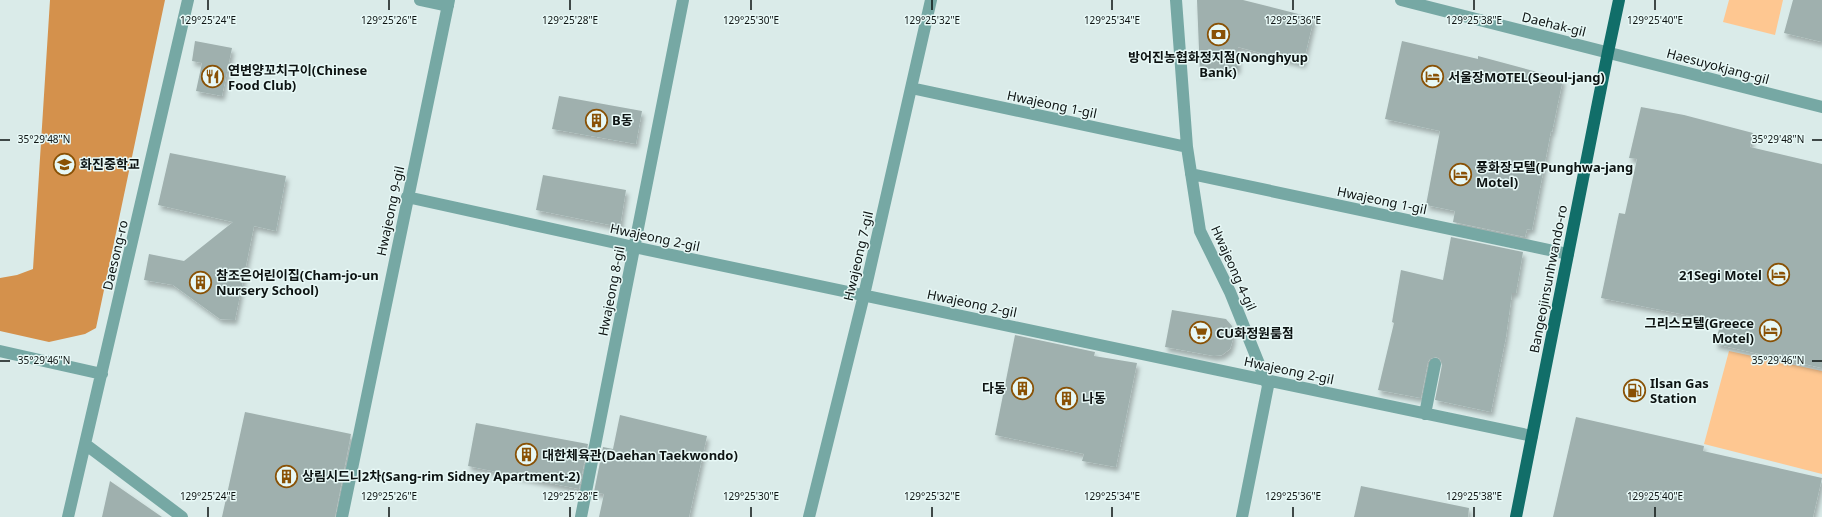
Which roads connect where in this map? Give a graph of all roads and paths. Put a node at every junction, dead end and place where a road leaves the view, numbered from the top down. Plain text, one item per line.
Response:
1 (188, 0) edge
2 (420, 0) edge
3 (683, 0) edge
4 (931, 0) edge
5 (1176, 0) edge
6 (1401, 0) edge
7 (1619, 0) edge
8 (449, 3) edge
9 (1608, 52) junction
10 (911, 88) junction
11 (1822, 107) edge
12 (1187, 147) junction
13 (1191, 174) junction
14 (407, 198) junction
15 (634, 247) junction
16 (1568, 254) junction
17 (864, 295) junction
18 (0, 351) edge
19 (1435, 364) dead end
20 (102, 374) junction
21 (1265, 379) junction
22 (1425, 414) junction
23 (1532, 436) junction
24 (85, 444) junction
25 (68, 517) edge
26 (182, 517) edge
27 (342, 517) edge
28 (581, 517) edge
29 (809, 517) edge
30 (1242, 517) edge
31 (1516, 517) edge

1 - 20 street, Daesong-ro
2 - 8 street, Hwajeong 9-gil
3 - 15 street, Hwajeong 8-gil
4 - 10 street, Hwajeong 7-gil
5 - 12 street, Hwajeong 4-gil
6 - 9 street, Daehak-gil
7 - 9 main road, Bangeojinsunhwando-ro
8 - 14 street, Hwajeong 9-gil
9 - 11 street, Haesuyokjang-gil
9 - 16 main road, Bangeojinsunhwando-ro
10 - 12 street, Hwajeong 1-gil
10 - 17 street, Hwajeong 7-gil
12 - 13 street, Hwajeong 4-gil
13 - 16 street, Hwajeong 1-gil
13 - 21 street, Hwajeong 4-gil
14 - 15 street, Hwajeong 2-gil
14 - 27 street, Hwajeong 9-gil
15 - 17 street, Hwajeong 2-gil
15 - 28 street, Hwajeong 8-gil
16 - 23 main road, Bangeojinsunhwando-ro
17 - 21 street, Hwajeong 2-gil
17 - 29 street, Hwajeong 7-gil
18 - 20 street
19 - 22 street
20 - 24 street, Daesong-ro
21 - 22 street, Hwajeong 2-gil
21 - 30 street, Hwajeong 4-gil
22 - 23 street, Hwajeong 2-gil
23 - 31 main road, Bangeojinsunhwando-ro
24 - 25 street, Daesong-ro
24 - 26 street

